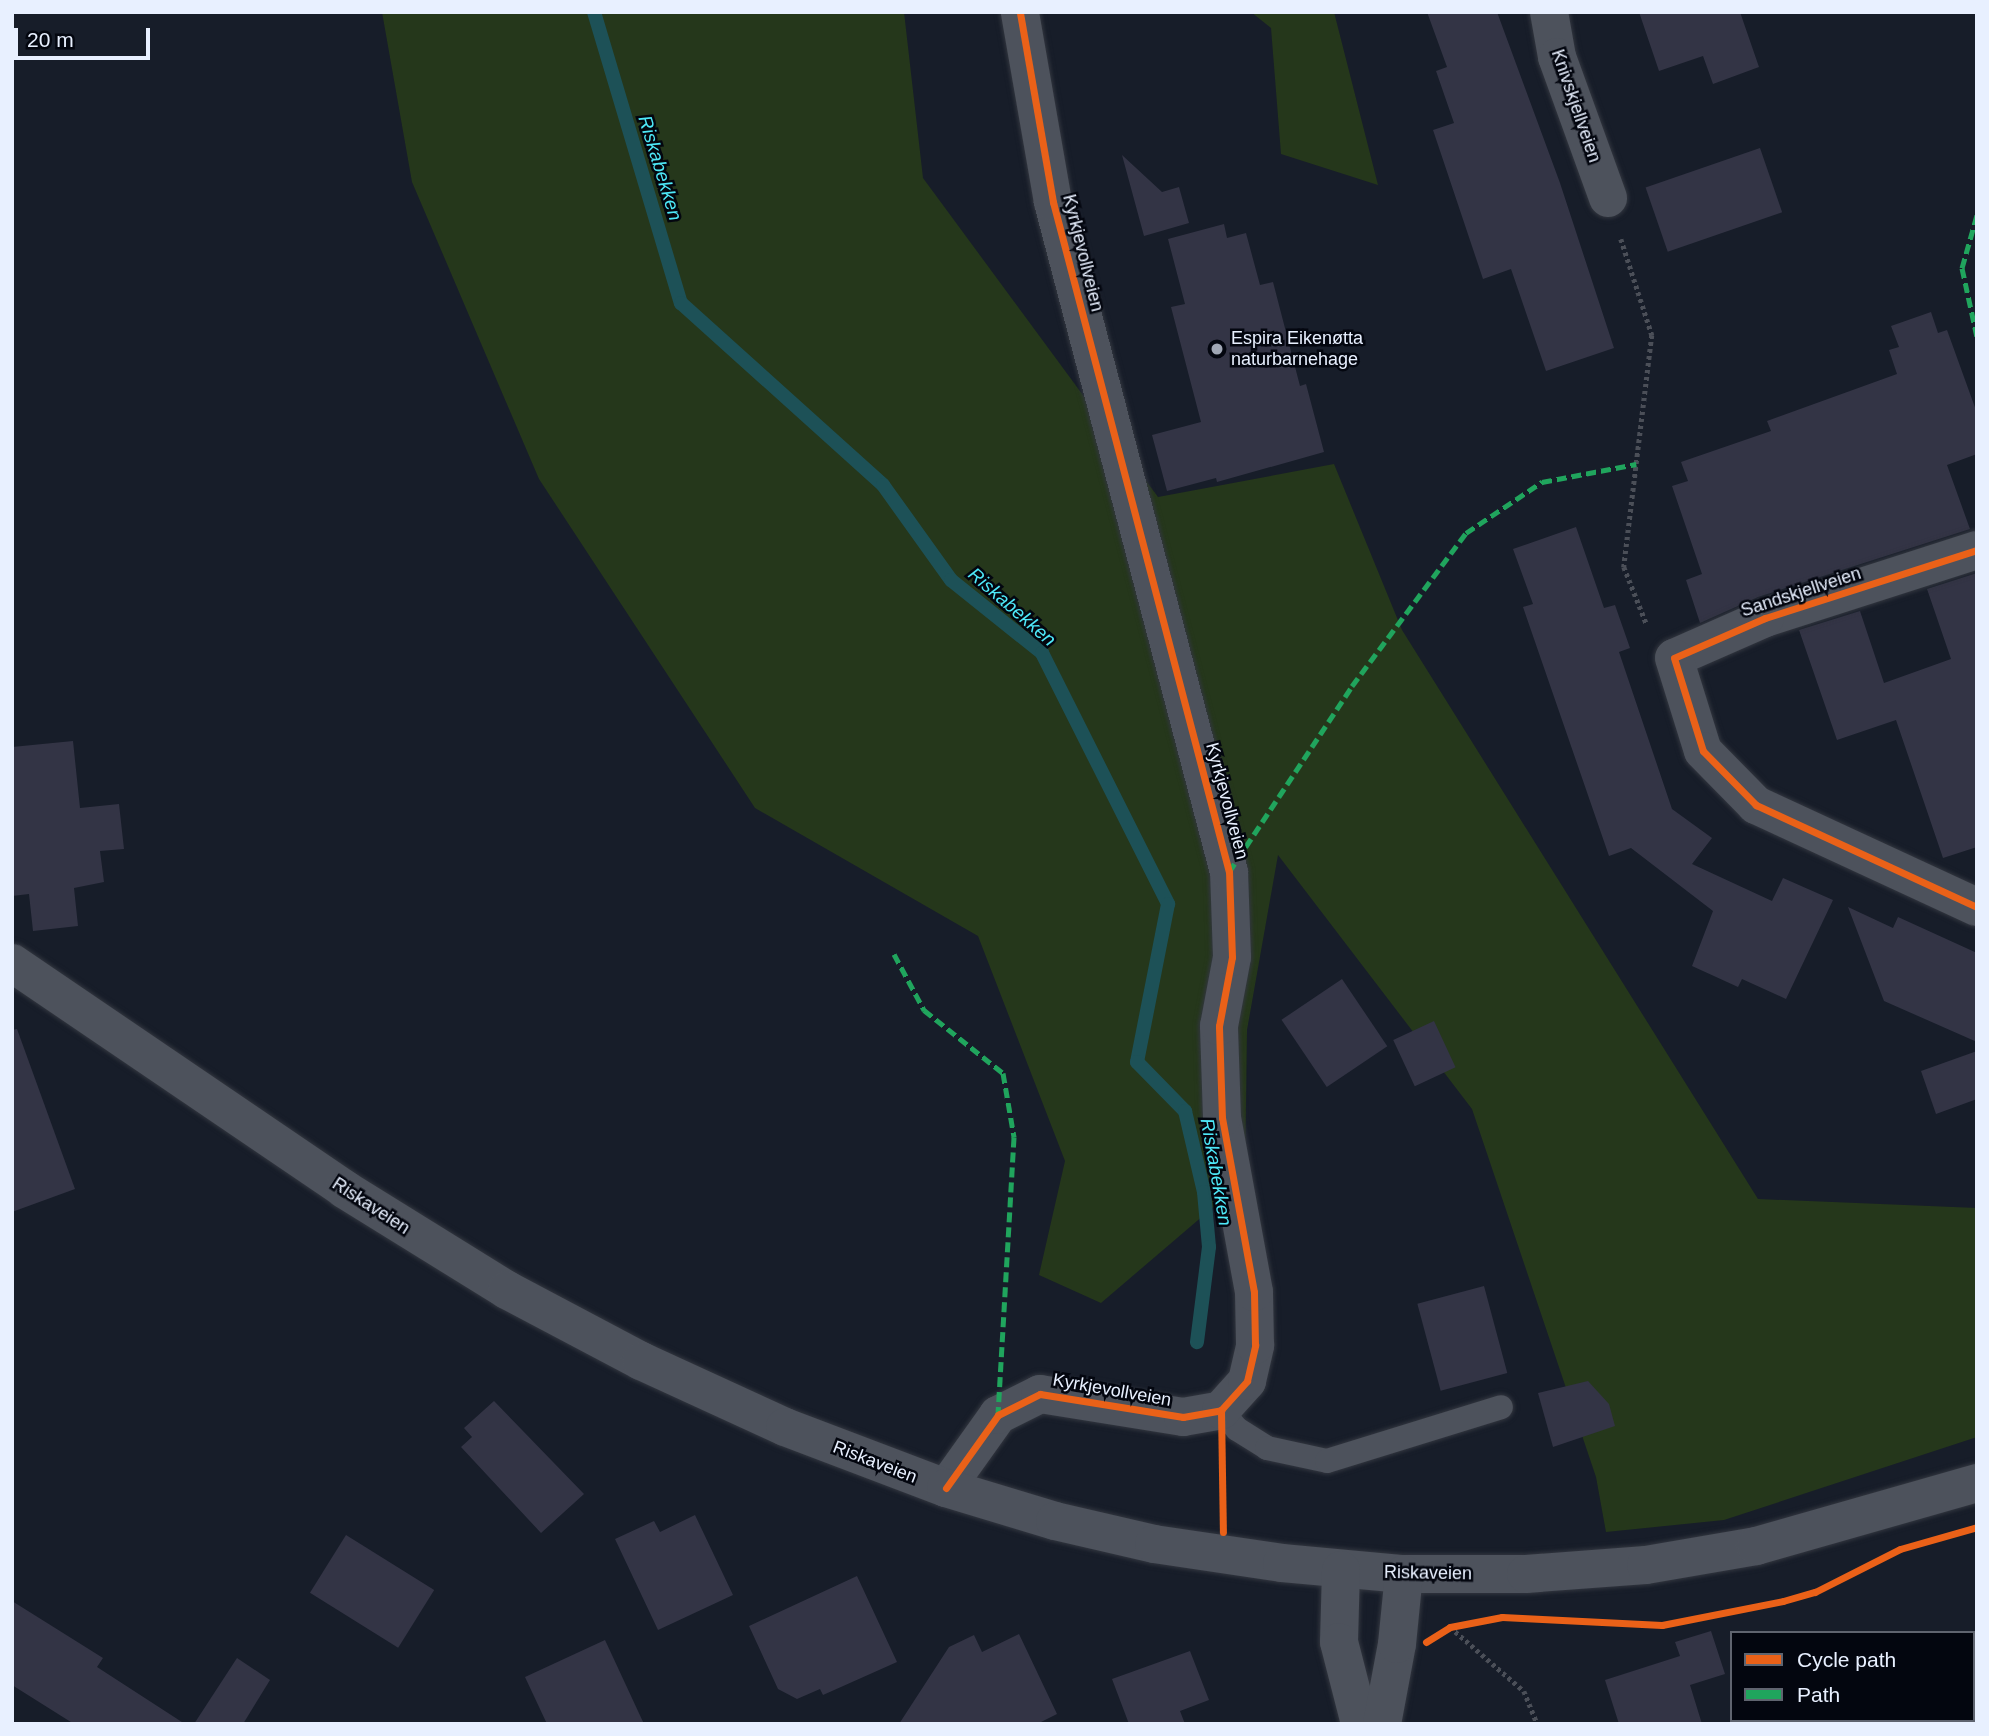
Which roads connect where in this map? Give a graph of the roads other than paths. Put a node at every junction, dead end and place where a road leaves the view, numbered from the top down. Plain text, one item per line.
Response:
1 (1020, 12) edge
2 (1549, 12) edge
3 (1608, 198) road end
4 (1977, 550) edge
5 (1977, 906) edge
6 (12, 962) edge
7 (1501, 1407) dead end
8 (1221, 1410) junction
9 (1977, 1483) edge
10 (946, 1488) junction
11 (1340, 1570) junction
12 (1404, 1574) junction
13 (1360, 1724) edge
14 (1382, 1724) edge

1 - 8 street, Kyrkjevollveien
2 - 3 street, Knivskjellveien
4 - 5 street, Sandskjellveien
6 - 10 street, Riskaveien
7 - 8 lane
8 - 10 street, Kyrkjevollveien
9 - 12 street, Riskaveien
10 - 11 street, Riskaveien
11 - 12 street, Riskaveien
11 - 13 street
12 - 14 street

